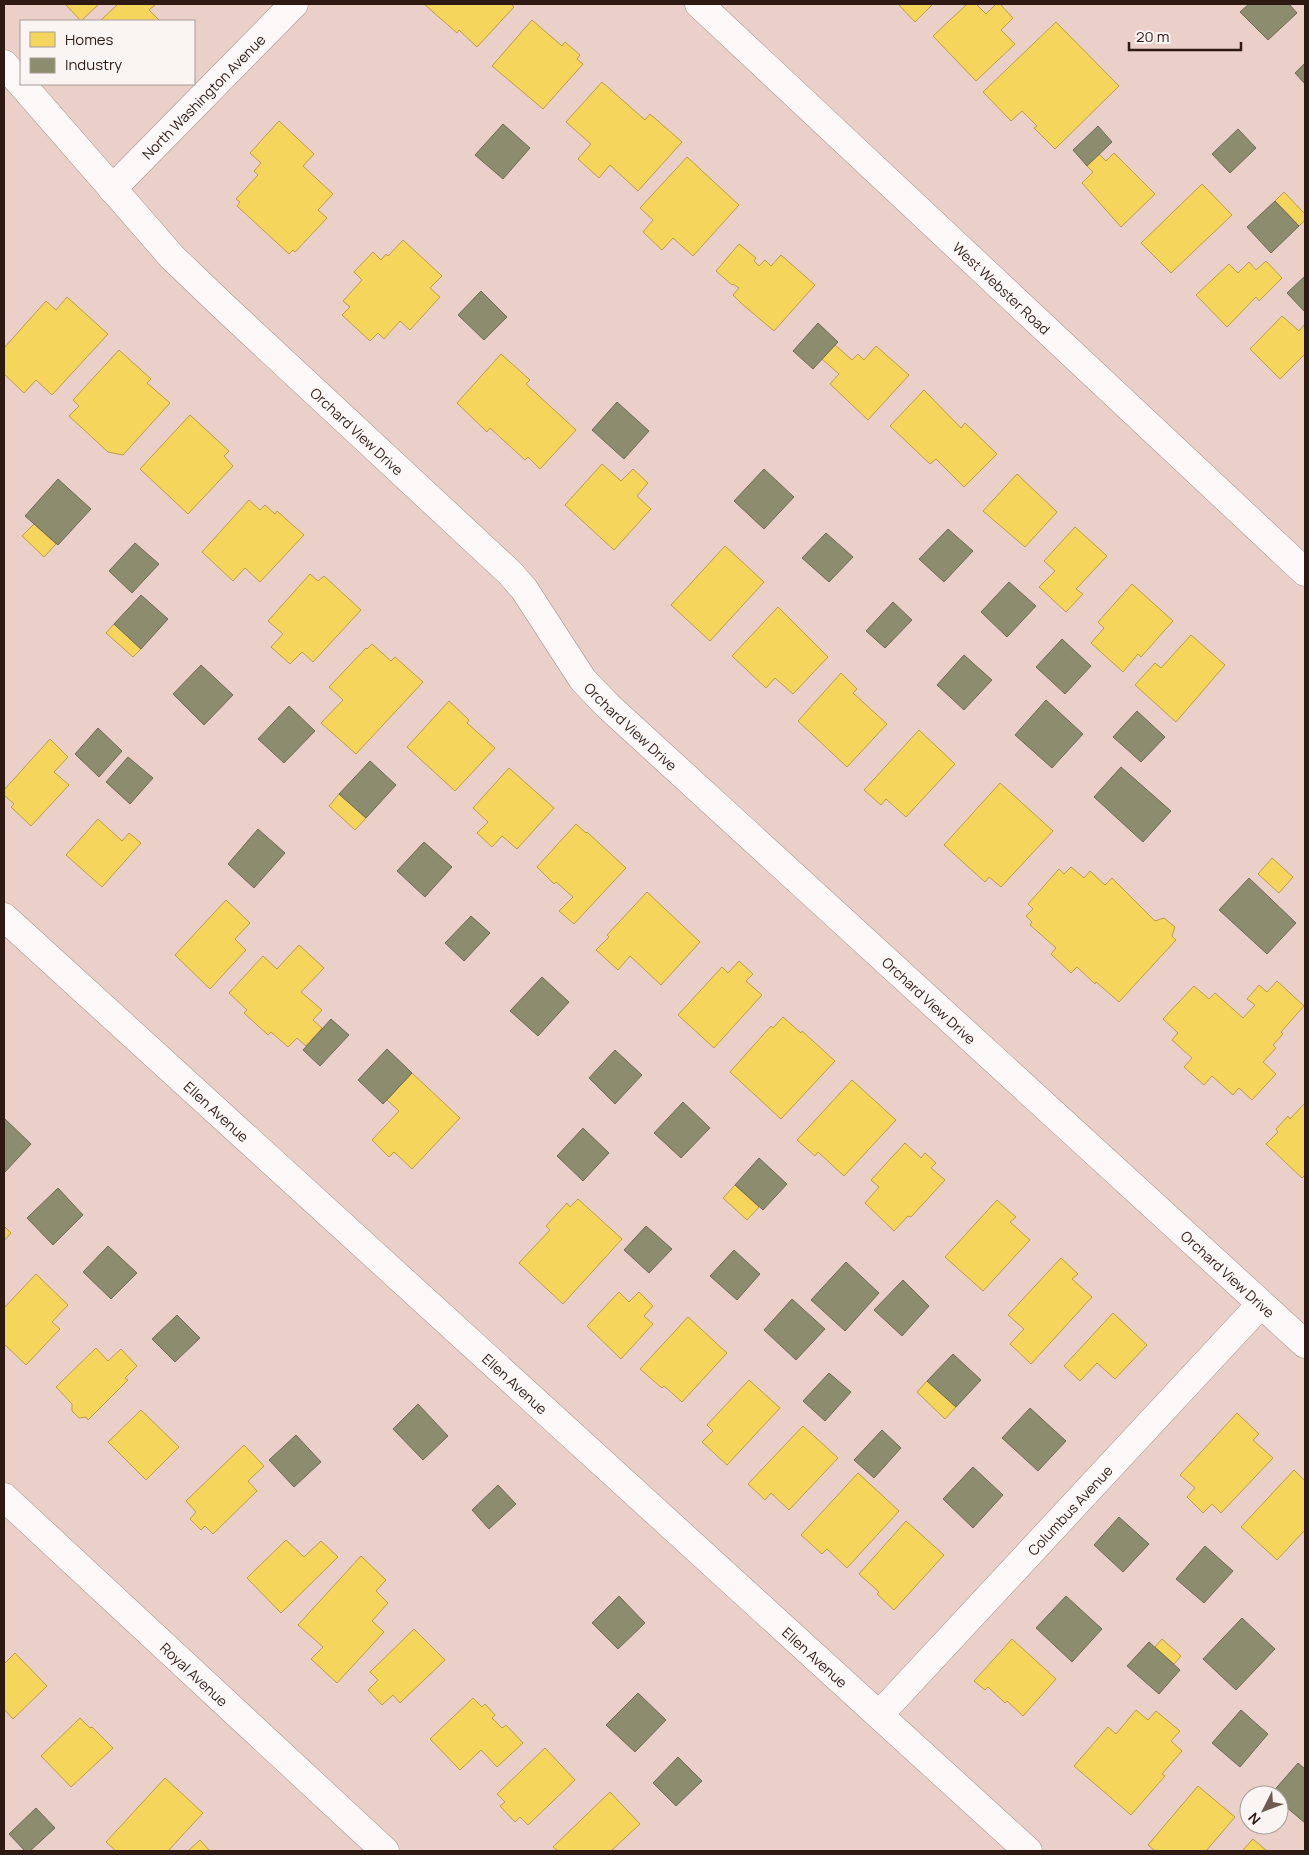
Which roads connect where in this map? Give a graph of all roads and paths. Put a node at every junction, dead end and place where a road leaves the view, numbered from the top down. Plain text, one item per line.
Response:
1 (294, 4) edge
2 (699, 4) edge
3 (4, 64) edge
4 (20, 83) edge
5 (22, 85) edge
6 (112, 189) junction
7 (1305, 572) edge
8 (4, 917) edge
9 (1261, 1304) junction
10 (1305, 1344) edge
11 (4, 1497) edge
12 (879, 1716) junction
13 (385, 1851) edge
14 (1028, 1851) edge

1 - 6 street, North Washington Avenue
2 - 7 street, West Webster Road
3 - 4 street, Orchard View Drive
5 - 6 street, Orchard View Drive
6 - 9 street, Orchard View Drive
8 - 12 street, Ellen Avenue
9 - 10 street, Orchard View Drive
9 - 12 street, Columbus Avenue
11 - 13 street, Royal Avenue
12 - 14 street, Ellen Avenue

